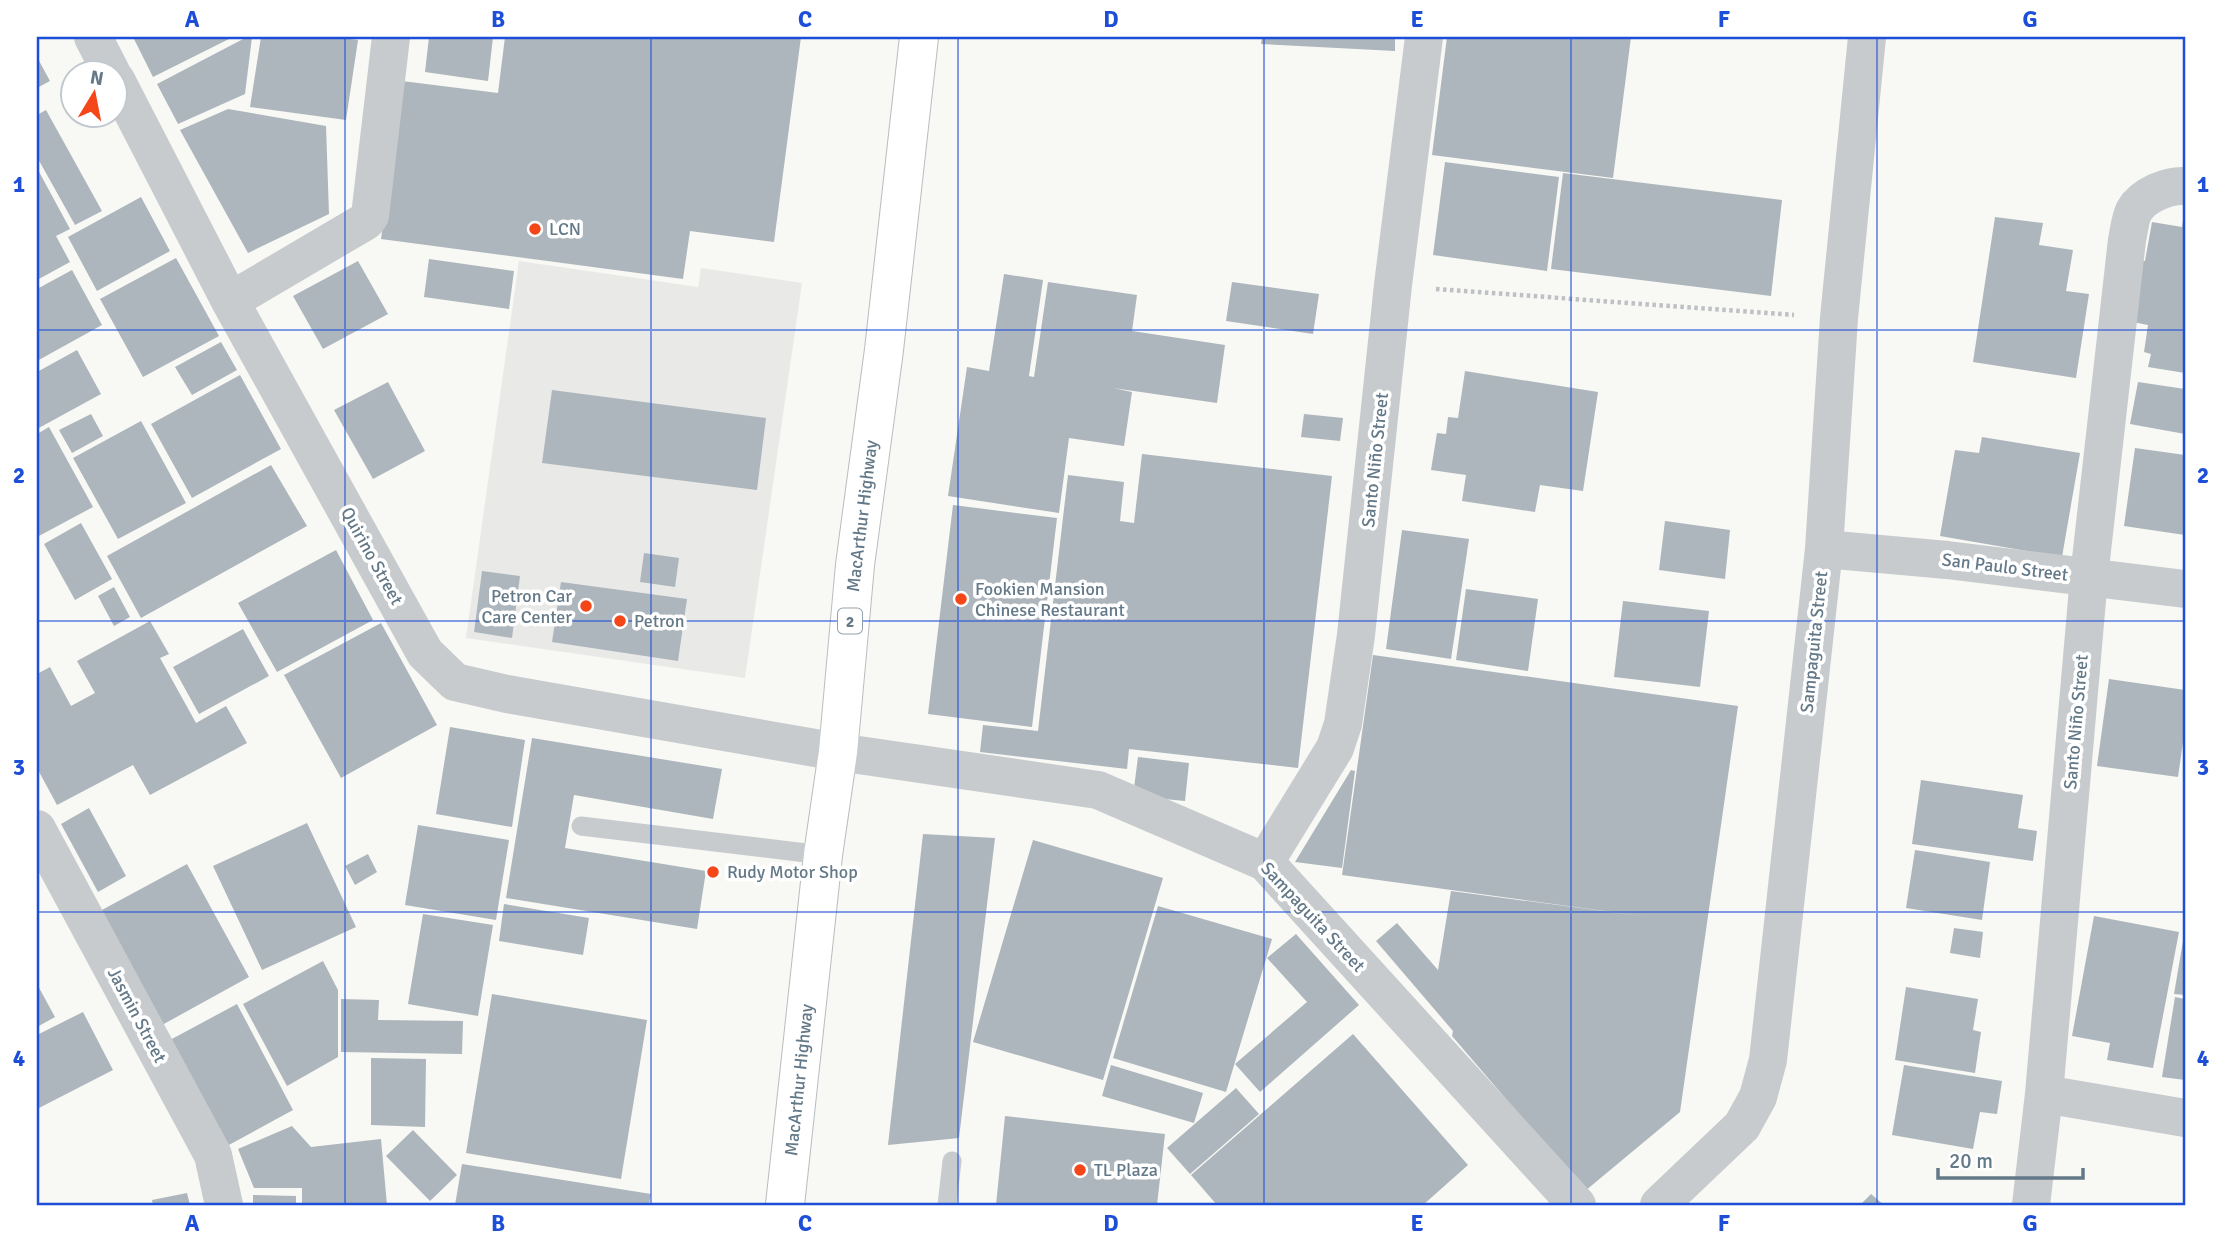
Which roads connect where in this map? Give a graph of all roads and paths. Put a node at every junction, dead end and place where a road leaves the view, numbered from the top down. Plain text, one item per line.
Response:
1 (93, 37) edge
2 (391, 37) edge
3 (919, 37) edge
4 (1424, 37) edge
5 (1867, 37) edge
6 (105, 60) edge
7 (130, 107) edge
8 (2185, 186) edge
9 (1393, 285) junction
10 (230, 301) junction
11 (1839, 318) junction
12 (1824, 549) junction
13 (2089, 577) junction
14 (2185, 589) edge
15 (838, 752) junction
16 (581, 826) dead end
17 (37, 829) edge
18 (823, 855) junction
19 (1265, 862) junction
20 (2044, 1094) junction
21 (2185, 1118) edge
22 (952, 1161) dead end
23 (224, 1205) edge
24 (785, 1205) edge
25 (947, 1205) edge
26 (1577, 1205) edge
27 (1659, 1205) edge
28 (2031, 1205) edge

1 - 6 street
2 - 10 street
3 - 15 highway, MacArthur Highway / 2
4 - 9 street, Santo Niño Street
5 - 11 street, Sampaguita Street
7 - 10 street, Quirino Street
8 - 13 street, Santo Niño Street
9 - 11 path
9 - 19 street, Santo Niño Street
10 - 15 street, Quirino Street
11 - 12 street, Sampaguita Street
12 - 13 street, San Paulo Street
12 - 27 street, Sampaguita Street
13 - 14 street, San Paulo Street
13 - 20 street, Santo Niño Street
15 - 18 highway, MacArthur Highway / 2
15 - 19 street, Sampaguita Street
16 - 18 lane
17 - 23 street, Jasmin Street
18 - 24 highway, MacArthur Highway / 2
19 - 26 street, Sampaguita Street
20 - 21 street
20 - 28 street, Santo Niño Street
22 - 25 lane

